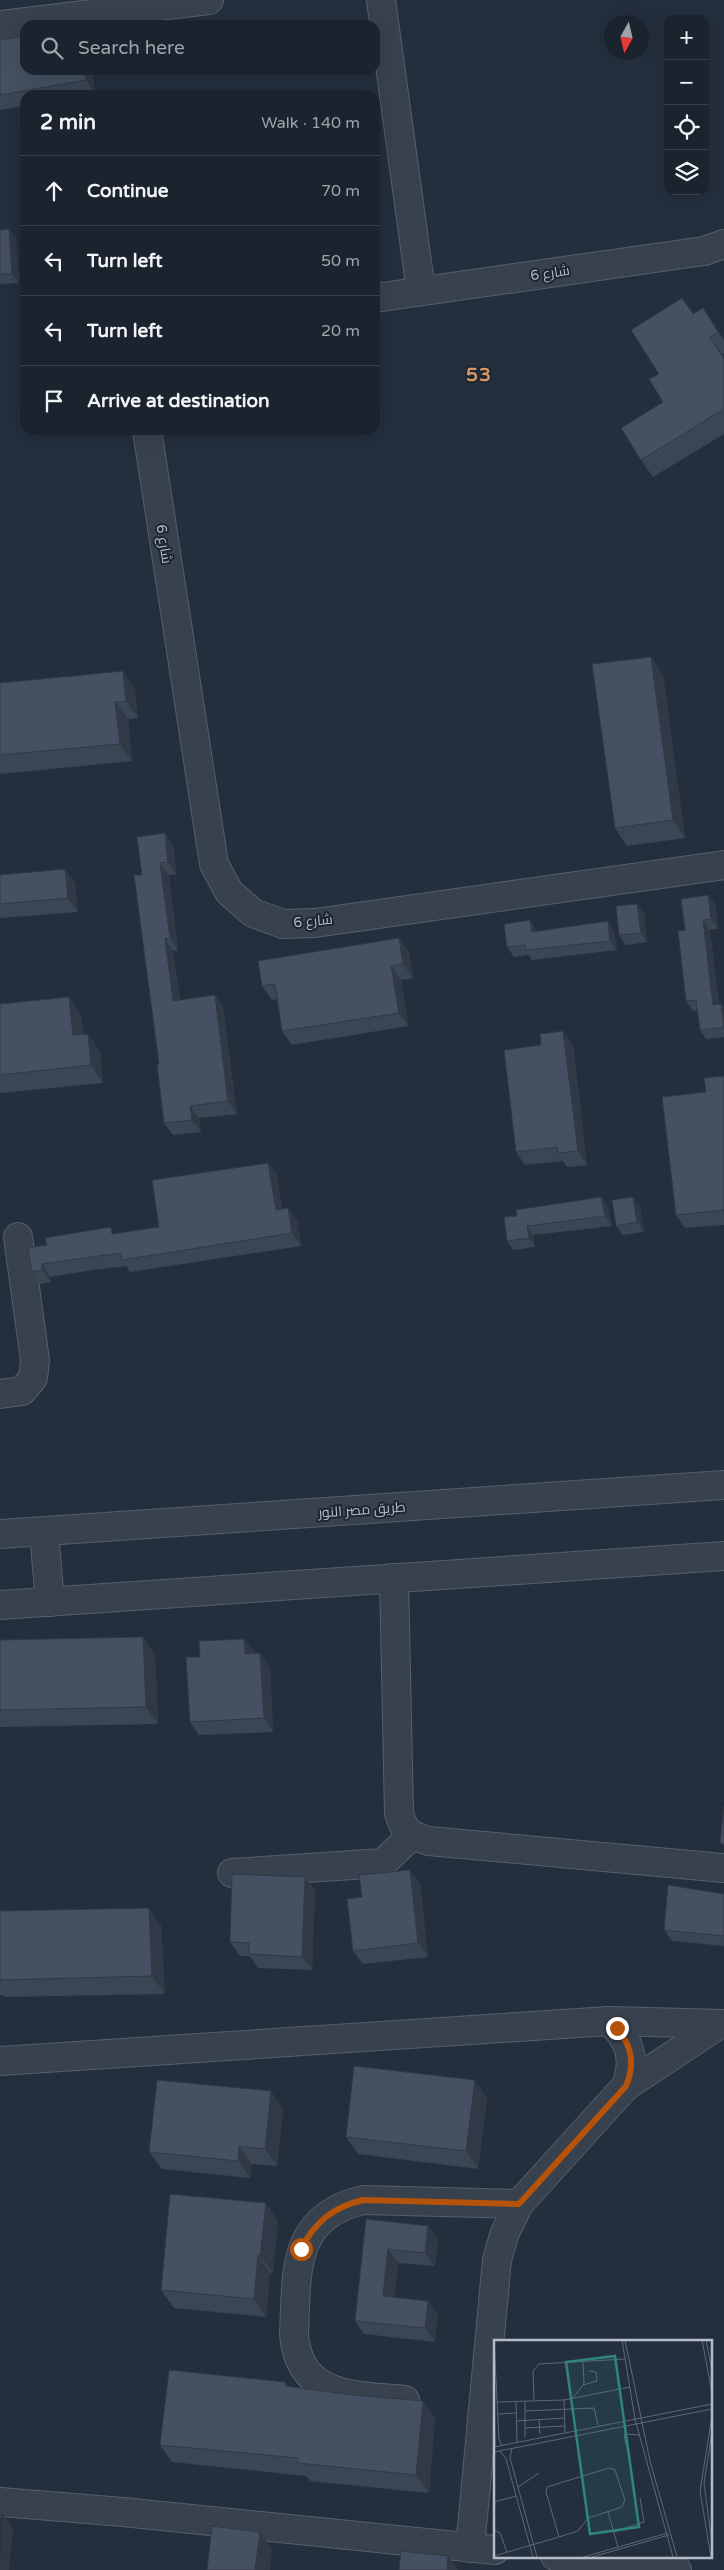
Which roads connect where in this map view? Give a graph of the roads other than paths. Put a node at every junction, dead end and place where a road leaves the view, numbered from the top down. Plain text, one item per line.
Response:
1 (209, 0) edge
2 (381, 0) edge
3 (42, 20) edge
4 (20, 23) edge
5 (0, 25) edge
6 (724, 244) edge
7 (421, 290) junction
8 (380, 297) edge
9 (147, 435) edge
10 (724, 865) edge
11 (18, 1237) dead end
12 (0, 1394) edge
13 (724, 1485) edge
14 (44, 1532) junction
15 (0, 1534) edge
16 (724, 1556) edge
17 (394, 1578) junction
18 (50, 1602) junction
19 (0, 1605) edge
20 (412, 1836) junction
21 (724, 1868) edge
22 (232, 1873) edge
23 (608, 2021) junction
24 (722, 2024) edge
25 (0, 2061) edge
26 (626, 2086) junction
27 (519, 2204) junction
28 (405, 2400) edge
29 (0, 2502) edge
30 (483, 2549) edge
31 (572, 2558) edge
32 (677, 2570) edge

1 - 3 street
2 - 7 street
4 - 5 street
6 - 7 street, شارع 6
7 - 8 street, شارع 6
9 - 10 street, شارع 6
11 - 12 street
13 - 14 street, طريق مصر النور
14 - 15 street, طريق مصر النور
14 - 18 street
16 - 17 street
17 - 18 street
17 - 20 street
18 - 19 street
20 - 21 street
20 - 22 street
23 - 24 street
23 - 25 street
23 - 26 street
24 - 26 street
26 - 27 street
27 - 28 street
27 - 30 street
29 - 30 street
31 - 32 street

